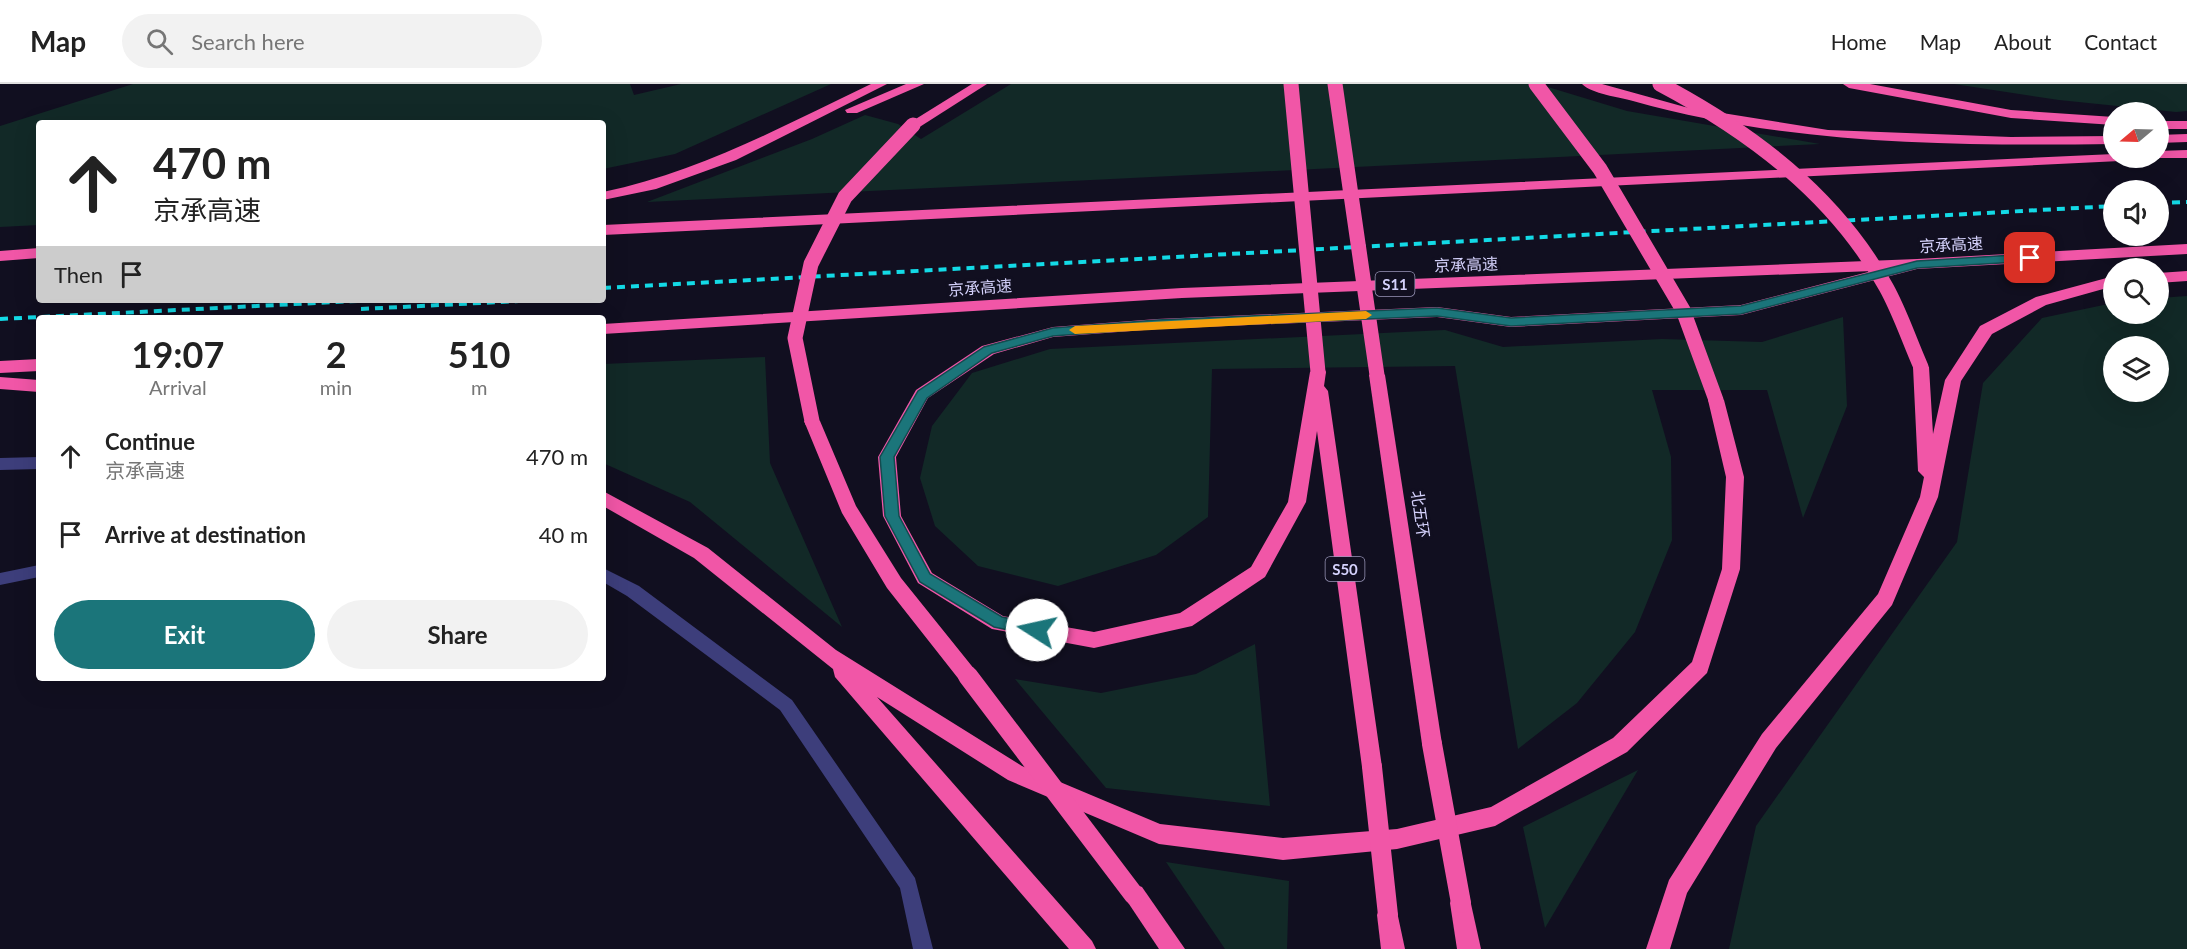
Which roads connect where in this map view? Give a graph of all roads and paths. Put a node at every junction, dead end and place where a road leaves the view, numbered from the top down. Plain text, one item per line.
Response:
1 (881, 84) edge
2 (918, 84) edge
3 (981, 84) edge
4 (1291, 84) edge
5 (1335, 84) edge
6 (1536, 84) edge
7 (1588, 84) edge
8 (1660, 84) edge
9 (1849, 84) edge
10 (2103, 120) edge
11 (2169, 125) edge
12 (2187, 125) edge
13 (2187, 138) edge
14 (2169, 139) edge
15 (2103, 140) edge
16 (2187, 154) edge
17 (2169, 155) edge
18 (731, 157) junction
19 (2103, 159) edge
20 (606, 195) edge
21 (606, 230) edge
22 (2187, 249) edge
23 (36, 255) edge
24 (0, 258) edge
25 (1917, 264) junction
26 (2187, 276) edge
27 (2169, 277) edge
28 (2103, 284) edge
29 (606, 329) edge
30 (36, 365) edge
31 (0, 368) edge
32 (1317, 372) junction
33 (0, 384) edge
34 (36, 386) edge
35 (36, 463) edge
36 (0, 464) edge
37 (1929, 497) junction
38 (606, 500) edge
39 (36, 572) edge
40 (606, 576) edge
41 (0, 579) edge
42 (829, 656) junction
43 (923, 949) edge
44 (1084, 949) edge
45 (1173, 949) edge
46 (1393, 949) edge
47 (1469, 949) edge
48 (1658, 949) edge

1 - 18 highway
2 - 18 highway
3 - 45 highway, bridge
4 - 32 highway, S50, bridge
5 - 47 highway, 北五环, bridge
6 - 42 highway, bridge
7 - 15 highway
8 - 37 highway, bridge
9 - 10 highway
11 - 12 highway
13 - 14 highway
16 - 17 highway
18 - 20 highway
19 - 21 highway
22 - 25 highway, 京承高速 / S11
23 - 24 highway
25 - 29 highway, 京承高速 / S11
25 - 32 highway
26 - 27 highway
28 - 37 highway
30 - 31 highway
32 - 46 highway, S50, bridge
33 - 34 highway
35 - 36 street
37 - 48 highway
38 - 42 highway
39 - 41 street
40 - 43 street
42 - 44 highway

